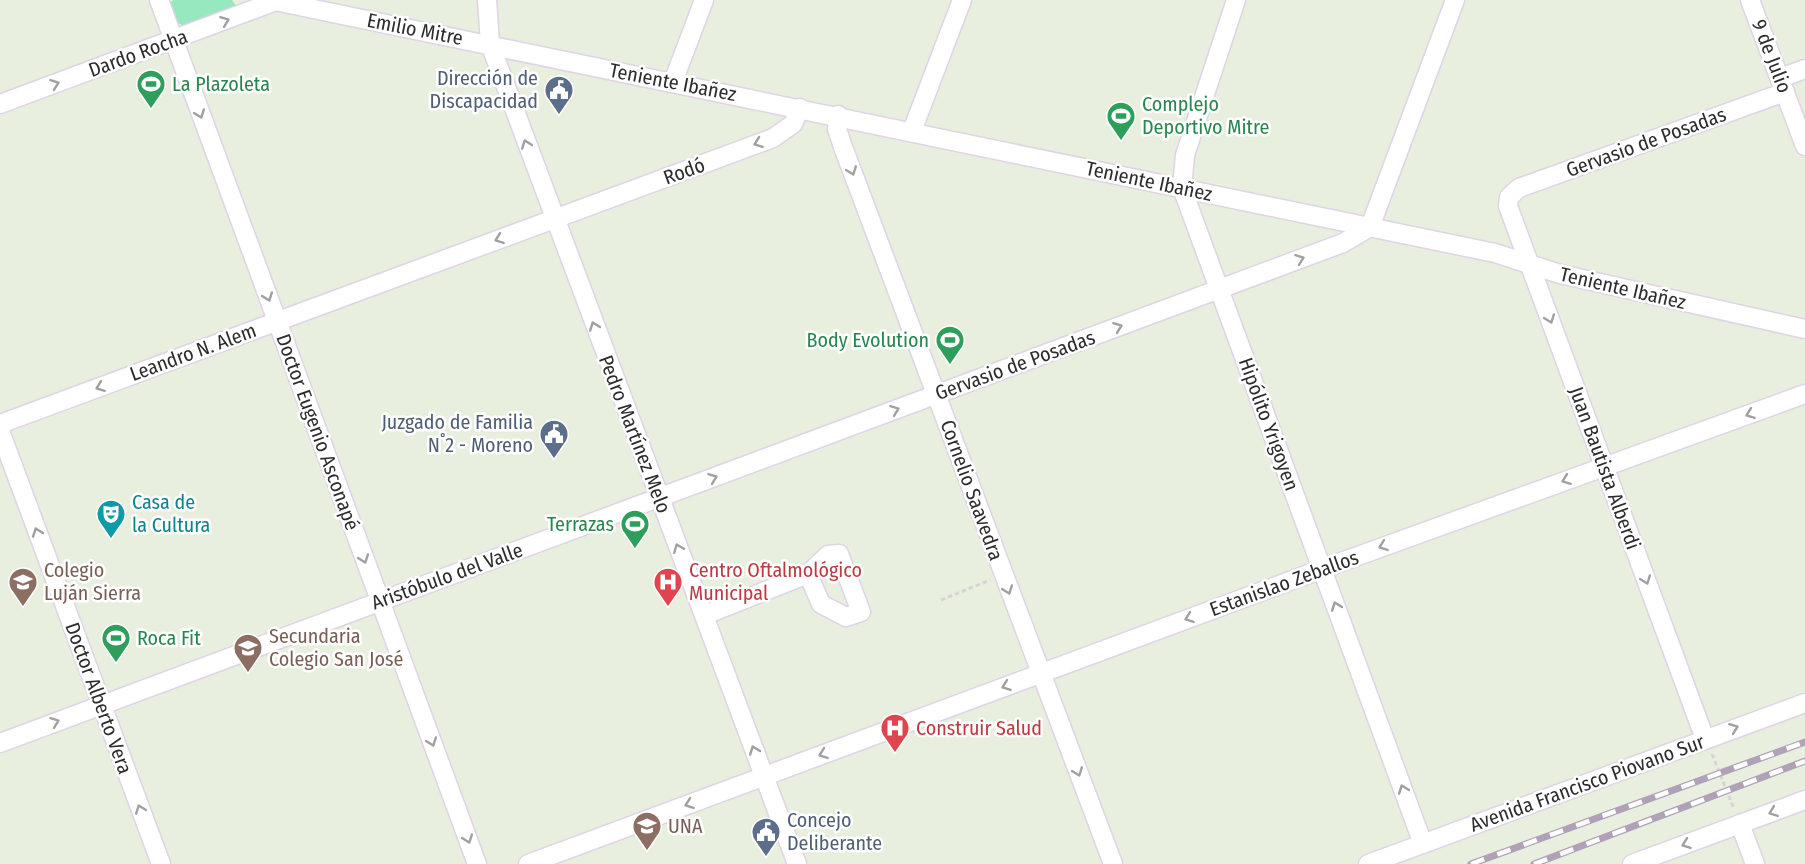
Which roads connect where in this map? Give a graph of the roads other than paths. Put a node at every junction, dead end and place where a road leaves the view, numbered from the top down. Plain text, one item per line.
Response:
1 (159, 0) edge
2 (487, 0) edge
3 (704, 0) edge
4 (962, 0) edge
5 (1236, 0) edge
6 (1455, 0) edge
7 (1750, 0) edge
8 (273, 1) edge
9 (173, 40) junction
10 (490, 44) junction
11 (1805, 69) edge
12 (673, 82) junction
13 (1783, 85) junction
14 (0, 104) edge
15 (800, 108) junction
16 (838, 115) junction
17 (912, 131) junction
18 (1805, 146) edge
19 (1182, 188) junction
20 (1509, 197) joint
21 (554, 219) junction
22 (1370, 227) junction
23 (1530, 264) junction
24 (1219, 289) junction
25 (277, 321) junction
26 (1805, 329) edge
27 (936, 394) junction
28 (1805, 394) edge
29 (0, 424) edge
30 (0, 430) edge
31 (1604, 466) junction
32 (658, 498) junction
33 (1322, 569) junction
34 (808, 574) dead end
35 (380, 601) junction
36 (705, 615) junction
37 (1040, 674) junction
38 (1805, 703) edge
39 (101, 705) junction
40 (1705, 739) junction
41 (0, 743) edge
42 (764, 776) junction
43 (1805, 800) edge
44 (1740, 824) junction
45 (1424, 844) junction
46 (161, 864) edge
47 (477, 864) edge
48 (528, 864) edge
49 (797, 864) edge
50 (1113, 864) edge
51 (1368, 864) edge
52 (1632, 864) edge
53 (1755, 864) edge

1 - 9 street, Doctor Eugenio Asconapé
2 - 10 street, Pedro Martínez Melo
3 - 12 street
4 - 17 street
5 - 19 street, Hipólito Yrigoyen
6 - 22 street
7 - 13 street, 9 de Julio
9 -> 8 street, Dardo Rocha
8 - 10 street, Emilio Mitre
14 -> 9 street, Dardo Rocha
9 -> 25 street, Doctor Eugenio Asconapé
10 - 12 street, Teniente Ibañez
21 -> 10 street, Pedro Martínez Melo
11 - 13 street, Gervasio de Posadas
12 - 15 street, Teniente Ibañez
13 - 18 street, 9 de Julio
13 - 20 street, Gervasio de Posadas
15 - 16 street, Teniente Ibañez
15 -> 21 street, Rodó
16 - 17 street, Teniente Ibañez
16 -> 27 street, Cornelio Saavedra
17 - 19 street, Teniente Ibañez
19 - 22 street, Teniente Ibañez
19 - 24 street, Hipólito Yrigoyen
20 - 23 street, Juan Bautista Alberdi
21 -> 25 street, Leandro N. Alem
32 -> 21 street, Pedro Martínez Melo
22 - 23 street, Teniente Ibañez
24 -> 22 street, Gervasio de Posadas
23 - 26 street, Teniente Ibañez
23 -> 31 street, Juan Bautista Alberdi
27 -> 24 street, Gervasio de Posadas
24 - 33 street, Hipólito Yrigoyen
25 -> 29 street, Leandro N. Alem
25 -> 35 street, Doctor Eugenio Asconapé
32 -> 27 street, Gervasio de Posadas
27 -> 37 street, Cornelio Saavedra
28 -> 31 street, Estanislao Zeballos
39 -> 30 street, Doctor Alberto Vera
31 -> 33 street, Estanislao Zeballos
31 -> 40 street, Juan Bautista Alberdi
32 - 35 street, Aristóbulo del Valle
36 -> 32 street, Pedro Martínez Melo
33 -> 37 street, Estanislao Zeballos
45 -> 33 street, Hipólito Yrigoyen
34 - 36 street
35 - 39 street, Aristóbulo del Valle
35 -> 47 street, Doctor Eugenio Asconapé
42 -> 36 street, Pedro Martínez Melo
37 -> 42 street, Estanislao Zeballos
37 -> 50 street, Cornelio Saavedra
40 -> 38 street, Avenida Francisco Piovano Sur
41 -> 39 street, Aristóbulo del Valle
46 -> 39 street, Doctor Alberto Vera
40 - 45 street, Avenida Francisco Piovano Sur
42 -> 48 street, Estanislao Zeballos
42 - 49 street, Pedro Martínez Melo
43 -> 44 street
44 -> 52 street
44 - 53 street
45 - 51 street, Avenida Francisco Piovano Sur

